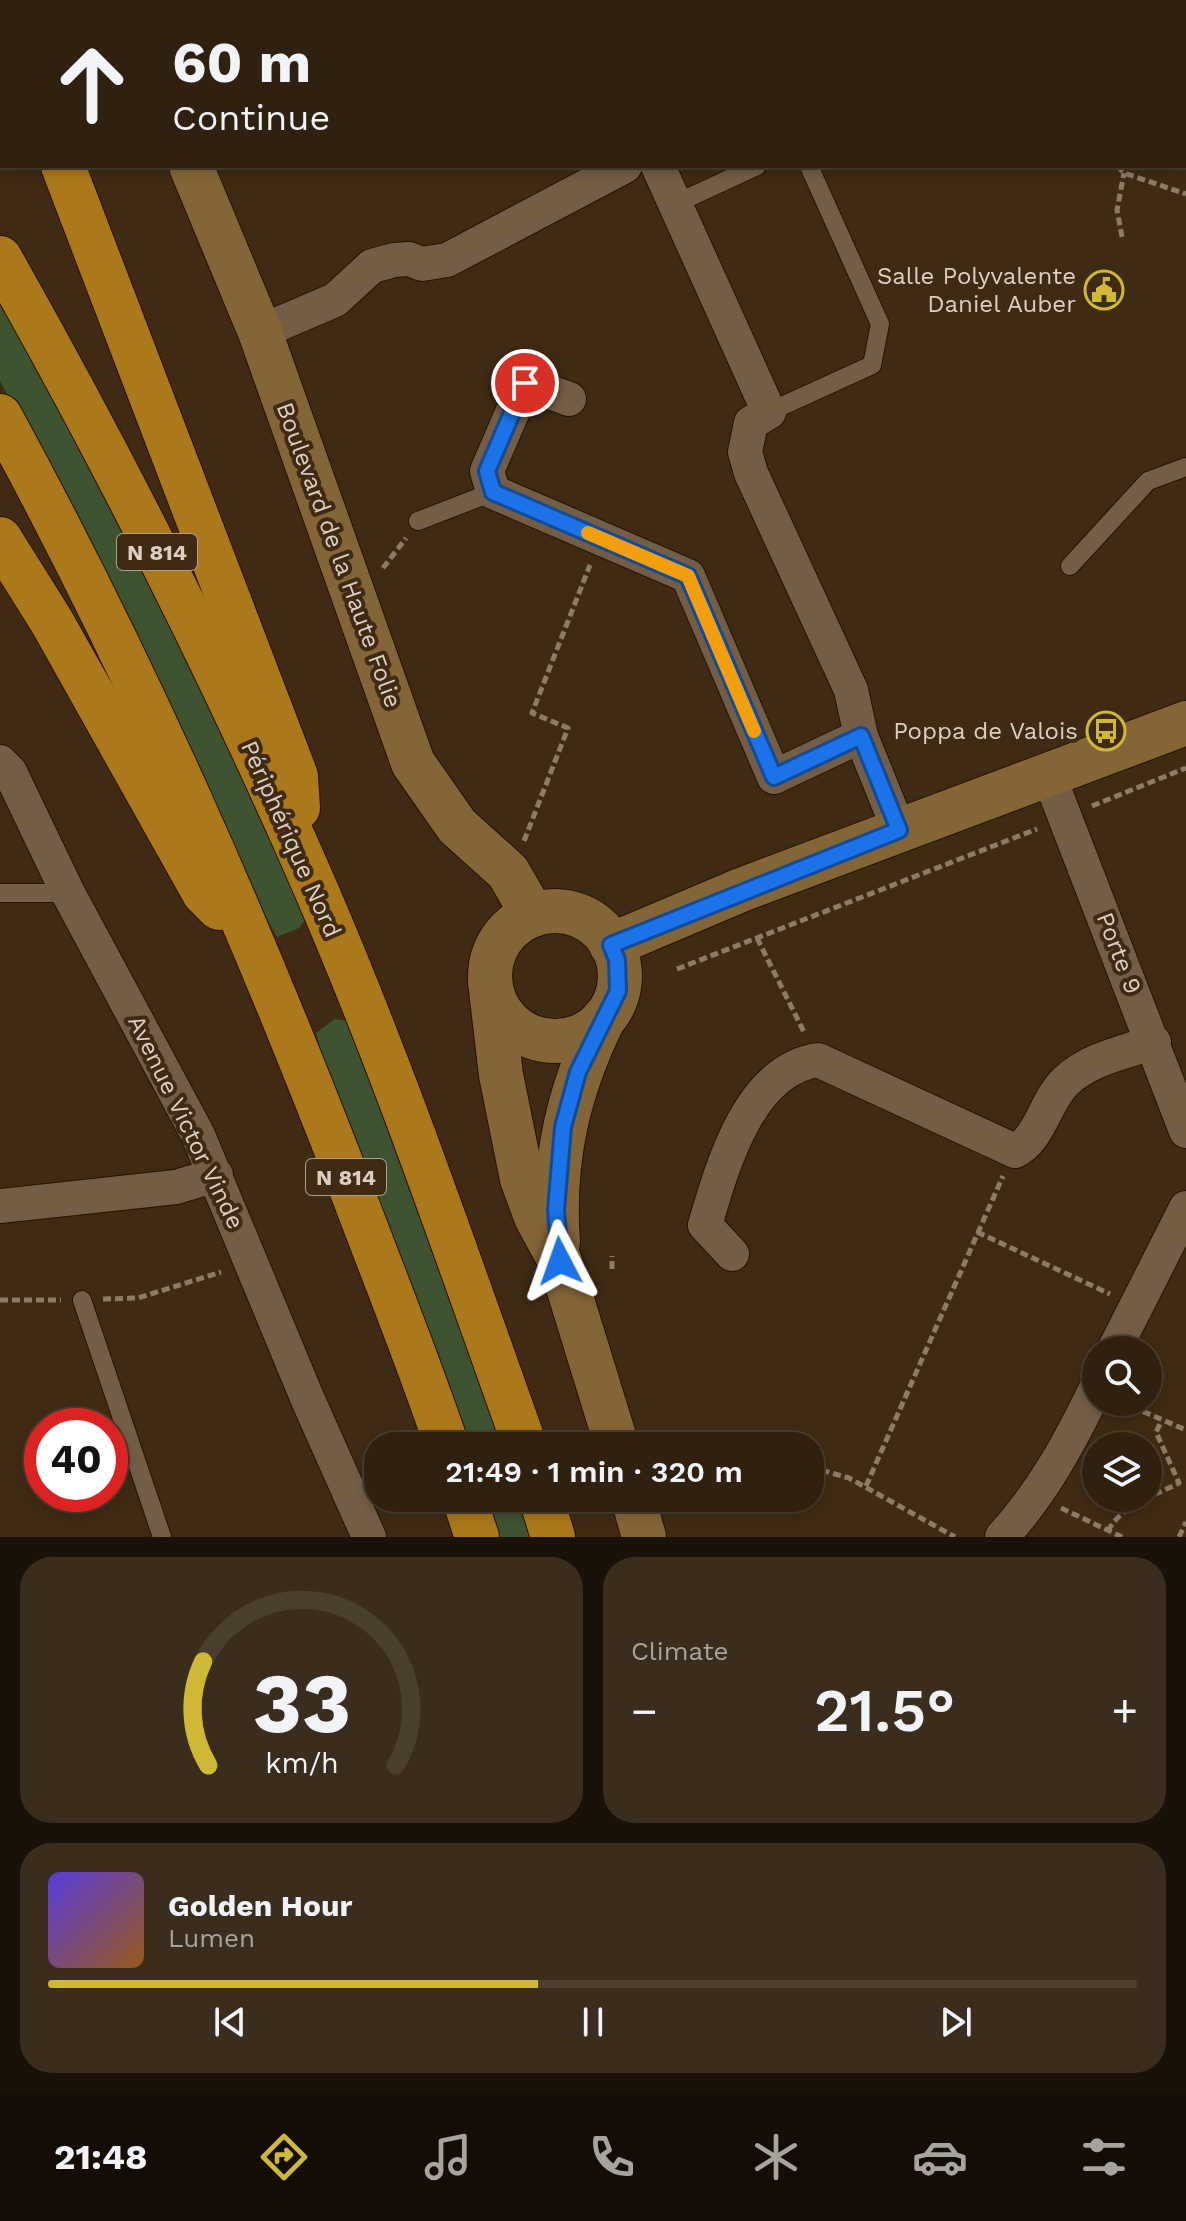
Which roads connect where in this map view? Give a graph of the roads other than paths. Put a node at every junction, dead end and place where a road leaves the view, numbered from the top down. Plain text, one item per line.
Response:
1 (64, 168) edge
2 (192, 168) edge
3 (621, 168) edge
4 (659, 168) edge
5 (753, 168) edge
6 (810, 168) edge
7 (677, 203) junction
8 (0, 258) edge
9 (260, 332) junction
10 (569, 399) dead end
11 (769, 412) junction
12 (0, 416) edge
13 (1186, 467) edge
14 (493, 492) junction
15 (418, 521) road end
16 (0, 539) edge
17 (1070, 566) dead end
18 (1186, 723) edge
19 (861, 736) junction
20 (0, 762) edge
21 (1049, 776) junction
22 (899, 830) junction
23 (301, 854) junction
24 (0, 893) edge
25 (68, 893) junction
26 (533, 915) junction
27 (253, 943) junction
28 (611, 945) junction
29 (490, 981) junction
30 (604, 1018) junction
31 (1154, 1042) junction
32 (1186, 1131) edge
33 (216, 1175) junction
34 (0, 1206) edge
35 (1186, 1208) edge
36 (732, 1254) dead end
37 (560, 1261) junction
38 (82, 1300) road end
39 (1121, 1336) edge
40 (1082, 1416) edge
41 (442, 1432) edge
42 (520, 1432) edge
43 (613, 1432) edge
44 (469, 1512) edge
45 (545, 1512) edge
46 (637, 1512) edge
47 (162, 1537) edge
48 (369, 1537) edge
49 (477, 1537) edge
50 (553, 1537) edge
51 (644, 1537) edge
52 (1002, 1537) edge

1 - 23 highway, N 814
2 - 9 street, Boulevard de la Haute Folie
3 - 9 street
4 - 7 street
5 - 7 lane
6 - 11 lane
7 - 11 street
8 - 23 highway, Périphérique Nord / N 814
9 - 26 street, Boulevard de la Haute Folie
10 - 14 street
11 - 19 street
12 - 27 highway, N 814
13 - 17 lane
14 - 15 lane
14 - 19 street
16 - 27 highway, N 814
18 - 21 street
19 - 22 street
20 - 25 street, Avenue Victor Vinde
21 - 22 street
21 - 31 street, Porte 9
22 - 28 street
23 - 42 highway, Périphérique Nord / N 814
24 - 25 lane
25 - 33 street, Avenue Victor Vinde
26 - 28 street
26 - 29 street
27 - 41 highway, N 814
28 - 30 street
29 - 30 street
29 - 37 street
30 - 37 street
31 - 32 street, Porte 9
31 - 36 street
33 - 34 street
33 - 48 street, Avenue Victor Vinde
35 - 39 street
37 - 43 street
38 - 47 lane
40 - 52 street
44 - 49 highway
45 - 50 highway
46 - 51 street

